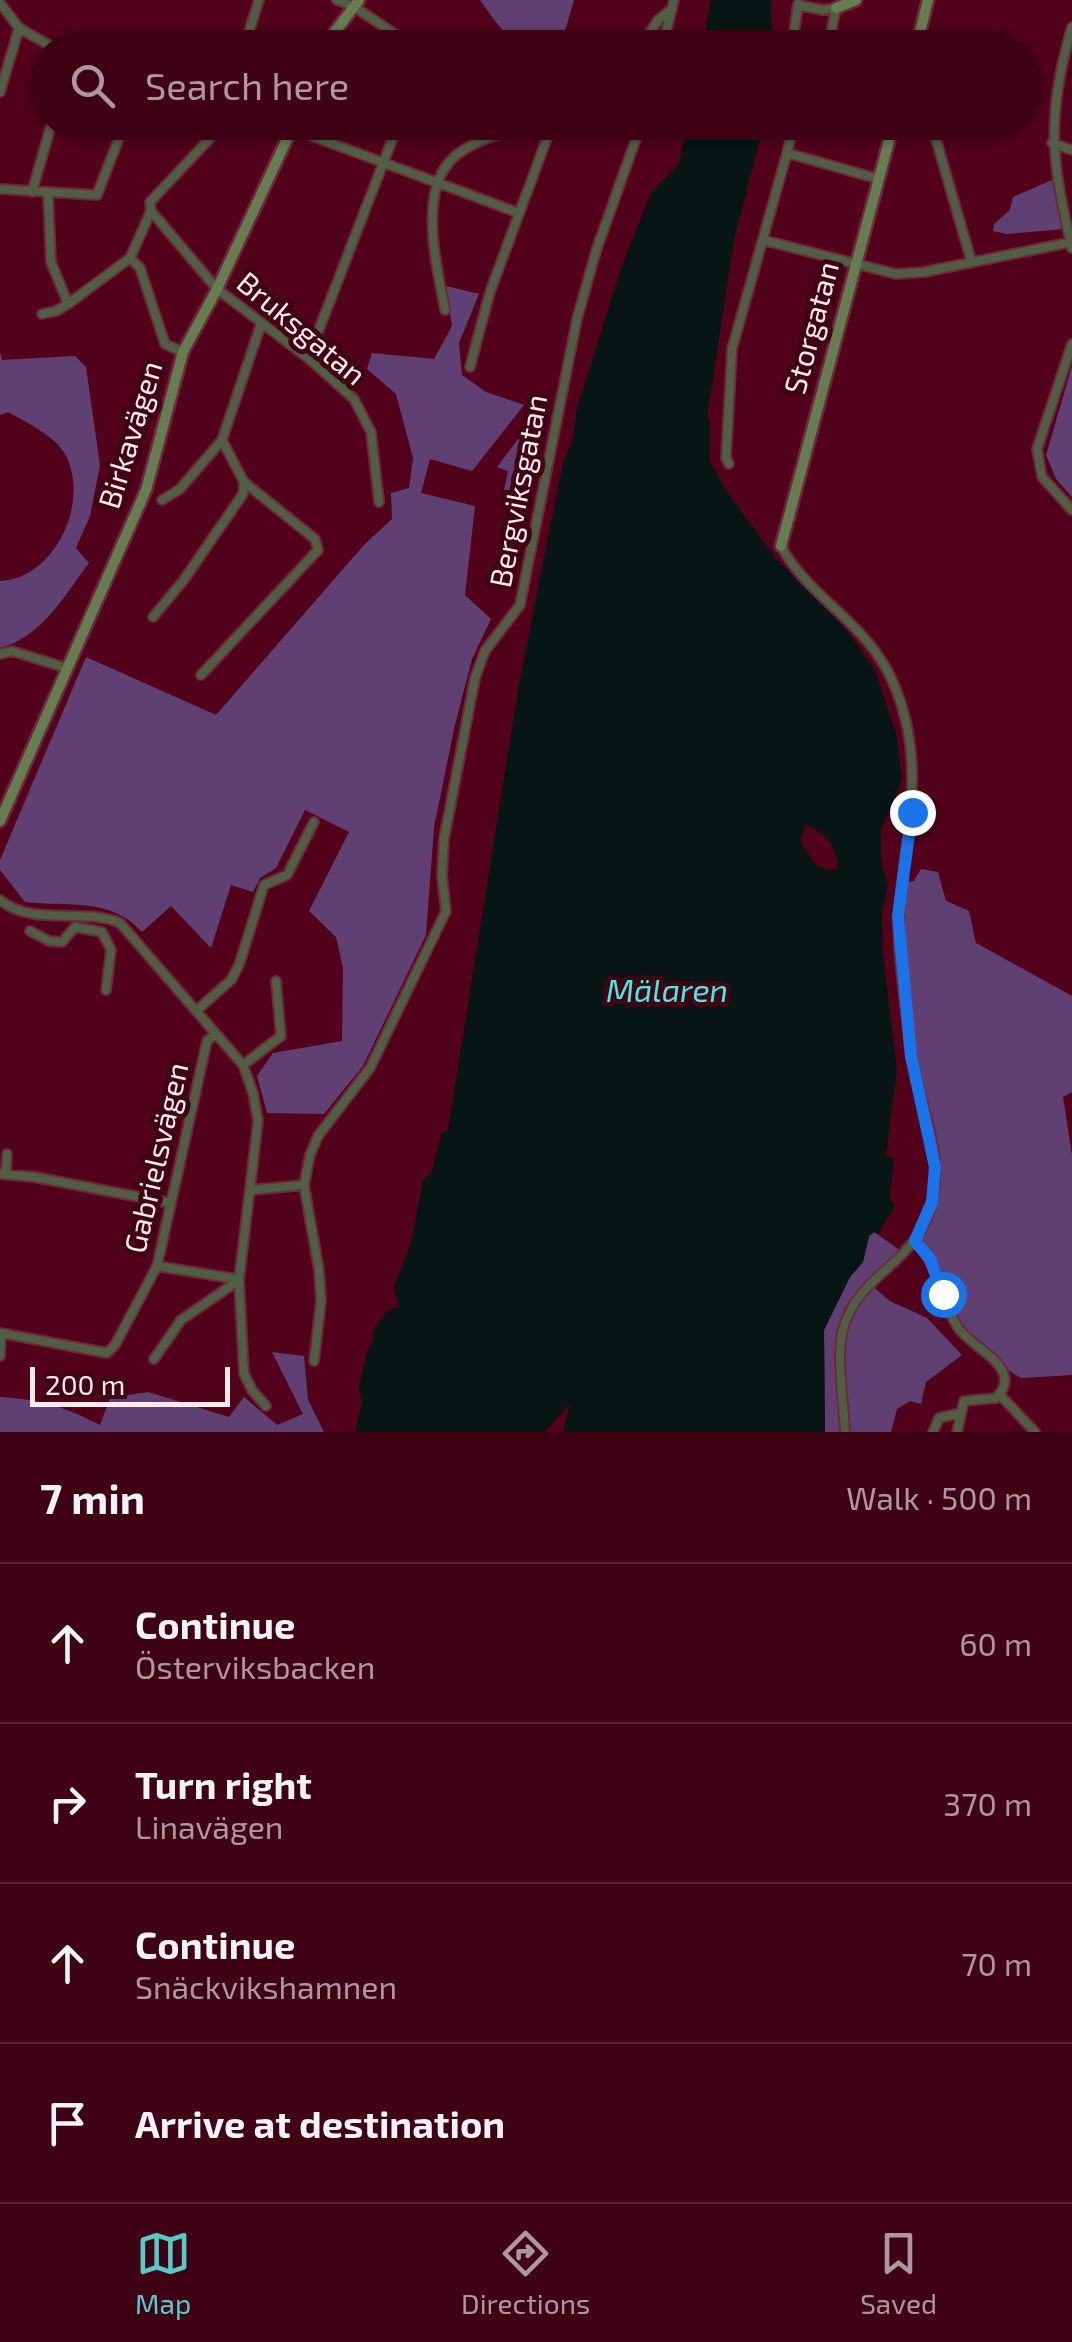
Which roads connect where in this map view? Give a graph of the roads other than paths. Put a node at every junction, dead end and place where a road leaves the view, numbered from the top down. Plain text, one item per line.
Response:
1 (259, 0) edge
2 (337, 0) edge
3 (856, 0) edge
4 (928, 0) edge
5 (798, 2) edge
6 (356, 3) edge
7 (0, 4) edge
8 (673, 4) edge
9 (836, 8) junction
10 (1072, 26) edge
11 (20, 28) junction
12 (250, 30) edge
13 (339, 30) edge
14 (392, 30) edge
15 (652, 30) edge
16 (666, 30) edge
17 (794, 30) edge
18 (832, 30) edge
19 (920, 30) edge
20 (30, 34) edge
21 (0, 92) edge
22 (47, 140) edge
23 (118, 140) edge
24 (208, 140) edge
25 (286, 140) edge
26 (326, 140) edge
27 (392, 140) edge
28 (484, 140) edge
29 (547, 140) edge
30 (636, 140) edge
31 (790, 140) edge
32 (889, 140) edge
33 (936, 140) edge
34 (1052, 143) junction
35 (1072, 150) edge
36 (787, 153) junction
37 (382, 164) junction
38 (879, 179) junction
39 (436, 182) junction
40 (0, 189) edge
41 (32, 192) junction
42 (48, 194) junction
43 (150, 210) junction
44 (520, 213) junction
45 (762, 240) junction
46 (1072, 244) edge
47 (130, 258) junction
48 (971, 260) junction
49 (855, 266) junction
50 (217, 289) junction
51 (68, 304) junction
52 (445, 310) dead end
53 (42, 314) dead end
54 (261, 324) junction
55 (1072, 344) edge
56 (183, 352) junction
57 (308, 358) junction
58 (470, 367) dead end
59 (222, 440) junction
60 (729, 464) dead end
61 (244, 482) junction
62 (162, 500) dead end
63 (379, 502) dead end
64 (1072, 510) edge
65 (781, 546) joint
66 (152, 617) dead end
67 (0, 654) edge
68 (66, 668) junction
69 (201, 675) dead end
70 (0, 820) edge
71 (314, 822) dead end
72 (0, 900) edge
73 (30, 932) dead end
74 (276, 981) dead end
75 (106, 990) dead end
76 (196, 1011) junction
77 (216, 1034) junction
78 (243, 1066) junction
79 (6, 1154) dead end
80 (3, 1174) edge
81 (304, 1185) junction
82 (250, 1190) junction
83 (170, 1202) junction
84 (915, 1241) junction
85 (157, 1266) junction
86 (239, 1280) junction
87 (0, 1333) edge
88 (0, 1356) edge
89 (154, 1359) dead end
90 (314, 1361) dead end
91 (1000, 1395) junction
92 (266, 1406) dead end
93 (960, 1413) junction
94 (845, 1432) edge
95 (934, 1432) edge
96 (957, 1432) edge
97 (1035, 1432) edge

1 - 12 street
2 - 6 street
3 - 9 street
4 - 19 street
5 - 9 street
5 - 17 street
6 - 13 street
6 - 14 street
7 - 11 street
8 - 15 street
8 - 16 street
9 - 18 street
10 - 34 street
11 - 20 street
11 - 21 street
22 - 41 street
23 - 42 street
24 - 43 street
25 - 50 street, Birkavägen
26 - 37 street
27 - 37 street
28 - 39 street
29 - 44 street
30 - 81 street, Bergviksgatan
31 - 36 street
32 - 38 street, Storgatan
33 - 48 street
34 - 35 street
34 - 46 street
36 - 38 street
36 - 45 street
37 - 39 street
37 - 57 street
38 - 49 street, Storgatan
39 - 44 street
39 - 52 street
40 - 41 street
41 - 42 street
42 - 51 street
43 - 47 street
43 - 50 street, Bruksgatan
44 - 58 street
45 - 49 street
45 - 60 street
46 - 48 street
47 - 51 street
47 - 56 street
48 - 49 street
49 - 65 street, Storgatan
50 - 54 street, Bruksgatan
50 - 56 street, Birkavägen
51 - 53 street
54 - 57 street, Bruksgatan
54 - 59 street
55 - 64 street
56 - 68 street, Birkavägen
57 - 63 street, Bruksgatan
59 - 61 street
59 - 62 street
61 - 66 street
61 - 69 street
65 - 84 street
67 - 68 street
68 - 70 street, Birkavägen
71 - 76 street
72 - 76 street
73 - 75 street
74 - 78 street
76 - 77 street
77 - 78 street
77 - 83 street, Gabrielsvägen
78 - 82 street
79 - 80 street
80 - 83 street
81 - 82 street
81 - 90 street, Bergviksgatan
82 - 86 street
83 - 85 street, Gabrielsvägen
84 - 91 street
84 - 94 street
85 - 86 street
85 - 87 street, Gabrielsvägen
86 - 89 street
86 - 92 street
87 - 88 street
91 - 93 street
91 - 97 street
93 - 95 street
93 - 96 street

